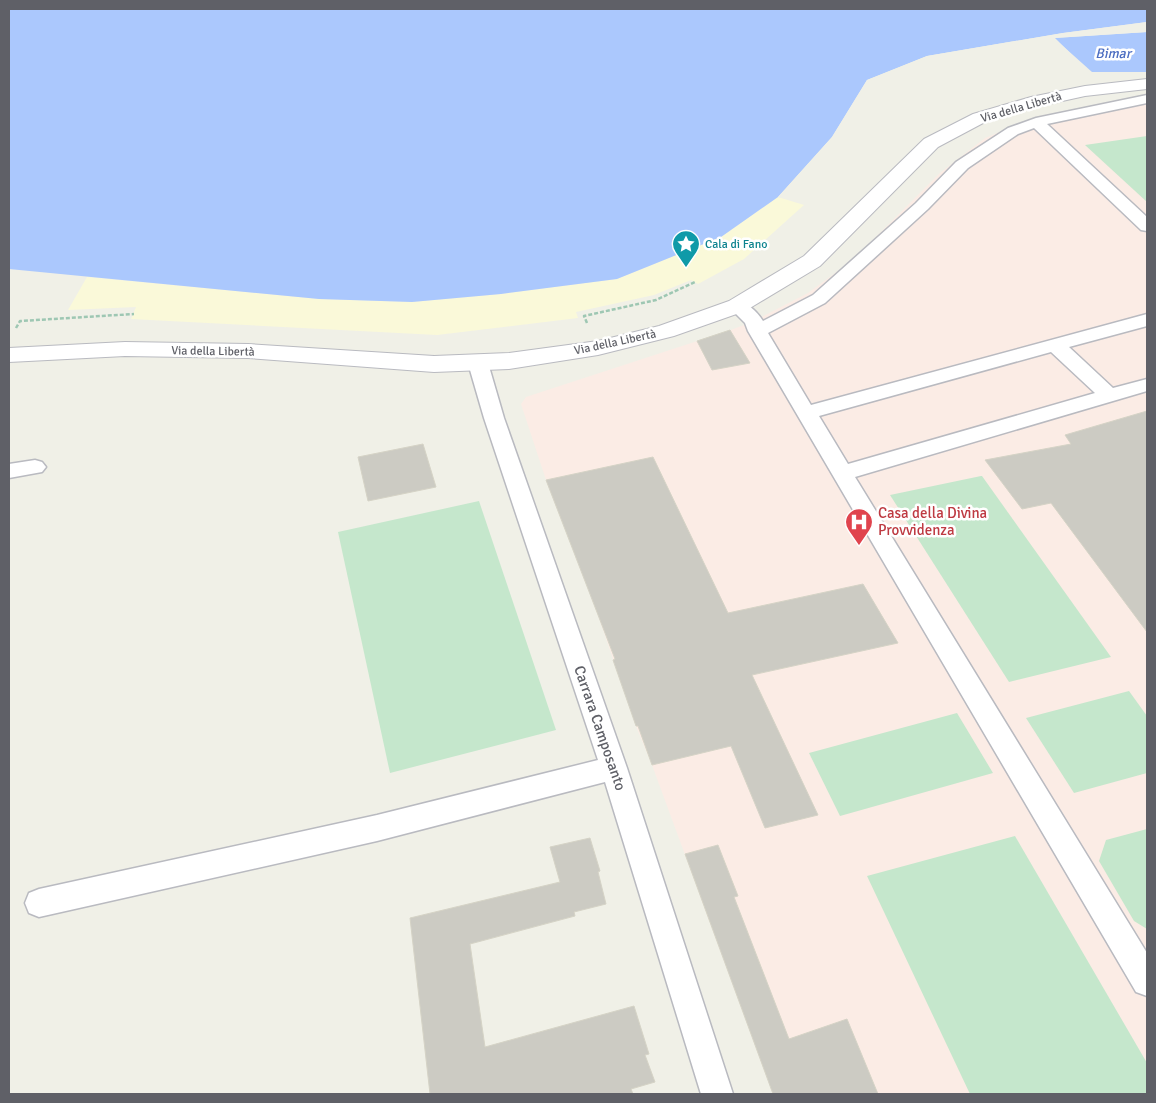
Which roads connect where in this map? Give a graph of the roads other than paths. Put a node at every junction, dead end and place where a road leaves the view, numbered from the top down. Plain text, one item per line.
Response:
1 (1147, 84) edge
2 (1147, 99) edge
3 (1036, 122) junction
4 (1147, 226) edge
5 (736, 306) junction
6 (1147, 320) edge
7 (756, 331) junction
8 (1055, 345) junction
9 (9, 355) edge
10 (478, 363) junction
11 (1147, 385) edge
12 (1109, 396) junction
13 (806, 413) junction
14 (35, 467) dead end
15 (9, 471) edge
16 (842, 473) junction
17 (614, 768) junction
18 (39, 903) dead end
19 (1147, 981) edge
20 (717, 1094) edge

1 - 5 street, Via della Libertà
2 - 3 lane
3 - 4 lane
3 - 7 lane
5 - 7 lane
5 - 10 street, Via della Libertà
6 - 8 lane
7 - 13 lane
8 - 12 lane
8 - 13 lane
9 - 10 street, Via della Libertà
10 - 17 lane, Carrara Camposanto
11 - 12 lane
12 - 16 lane
13 - 16 lane
14 - 15 lane
16 - 19 lane
17 - 18 lane
17 - 20 lane, Carrara Camposanto

